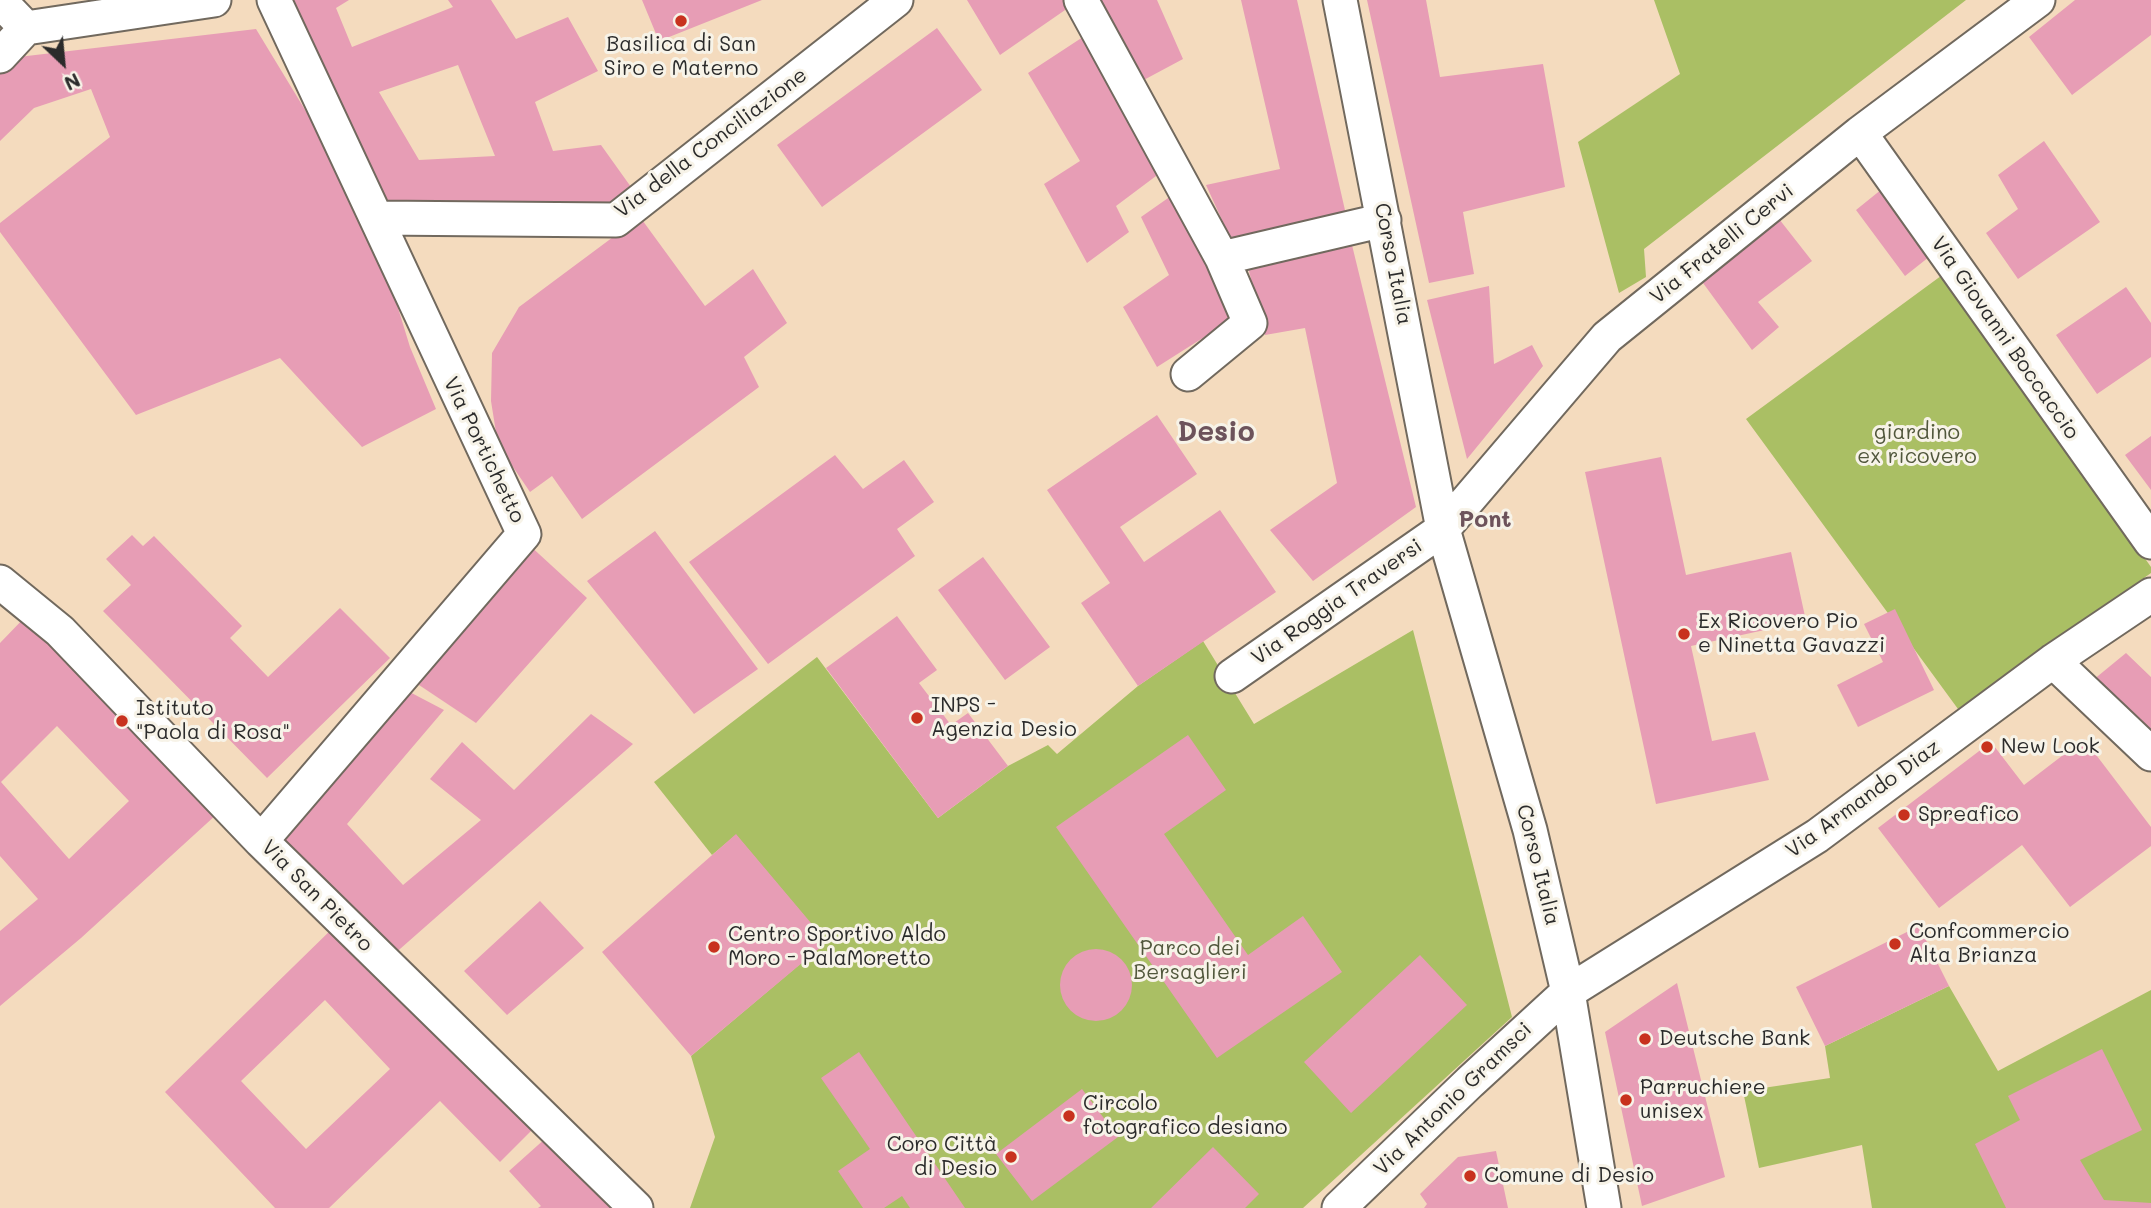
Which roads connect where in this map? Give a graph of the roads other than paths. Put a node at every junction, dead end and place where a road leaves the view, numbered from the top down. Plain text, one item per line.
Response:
1 (214, 0) edge
2 (274, 0) edge
3 (896, 0) edge
4 (1081, 0) edge
5 (1340, 0) edge
6 (2038, 0) edge
7 (0, 1) edge
8 (26, 29) junction
9 (0, 56) edge
10 (1860, 133) junction
11 (377, 218) junction
12 (1384, 220) junction
13 (1222, 258) junction
14 (1188, 374) dead end
15 (1437, 521) junction
16 (2151, 542) edge
17 (0, 582) edge
18 (2151, 595) edge
19 (2053, 661) junction
20 (1232, 676) dead end
21 (2151, 754) edge
22 (261, 841) junction
23 (1568, 992) junction
24 (636, 1208) edge
25 (1339, 1208) edge
26 (1604, 1208) edge

1 - 8 street
2 - 11 street, Via Portichetto
3 - 11 street, Via della Conciliazione
4 - 13 street
5 - 12 street, Corso Italia
6 - 10 street, Via Fratelli Cervi
7 - 8 street
8 - 9 street
10 - 15 street, Via Fratelli Cervi
10 - 16 street, Via Giovanni Boccaccio
11 - 22 street, Via Portichetto
12 - 13 street
12 - 15 street, Corso Italia
13 - 14 street
15 - 20 street, Via Roggia Traversi
15 - 23 street, Corso Italia
17 - 22 street, Via San Pietro
18 - 19 street, Via Armando Diaz
19 - 21 street
19 - 23 street, Via Armando Diaz
22 - 24 street, Via San Pietro
23 - 25 street, Via Antonio Gramsci
23 - 26 street, Corso Italia

